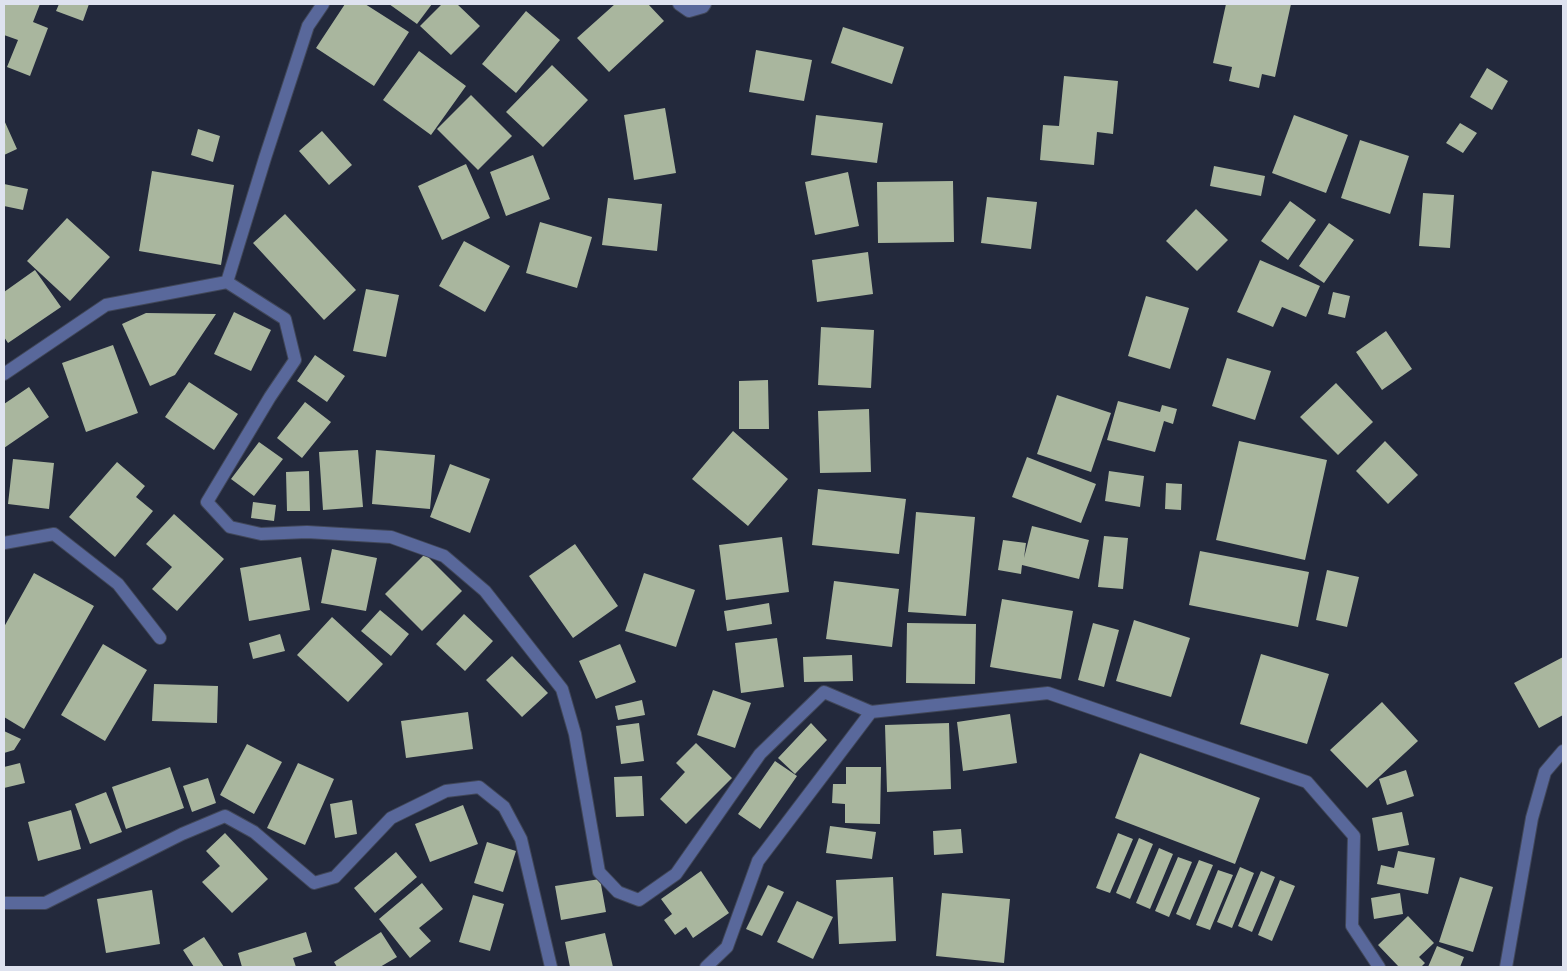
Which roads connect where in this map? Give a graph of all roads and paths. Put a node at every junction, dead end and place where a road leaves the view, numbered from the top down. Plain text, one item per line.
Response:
1 (323, 4) edge
2 (679, 4) edge
3 (705, 4) edge
4 (227, 282) junction
5 (4, 374) edge
6 (4, 542) edge
7 (160, 638) dead end
8 (872, 712) junction
9 (1563, 751) edge
10 (4, 903) edge
11 (551, 967) edge
12 (706, 967) edge
13 (1379, 967) edge
14 (1506, 967) edge

1 - 4 street
2 - 3 street
4 - 5 street
4 - 8 street
6 - 7 street
8 - 12 street
8 - 13 street
9 - 14 street
10 - 11 street

